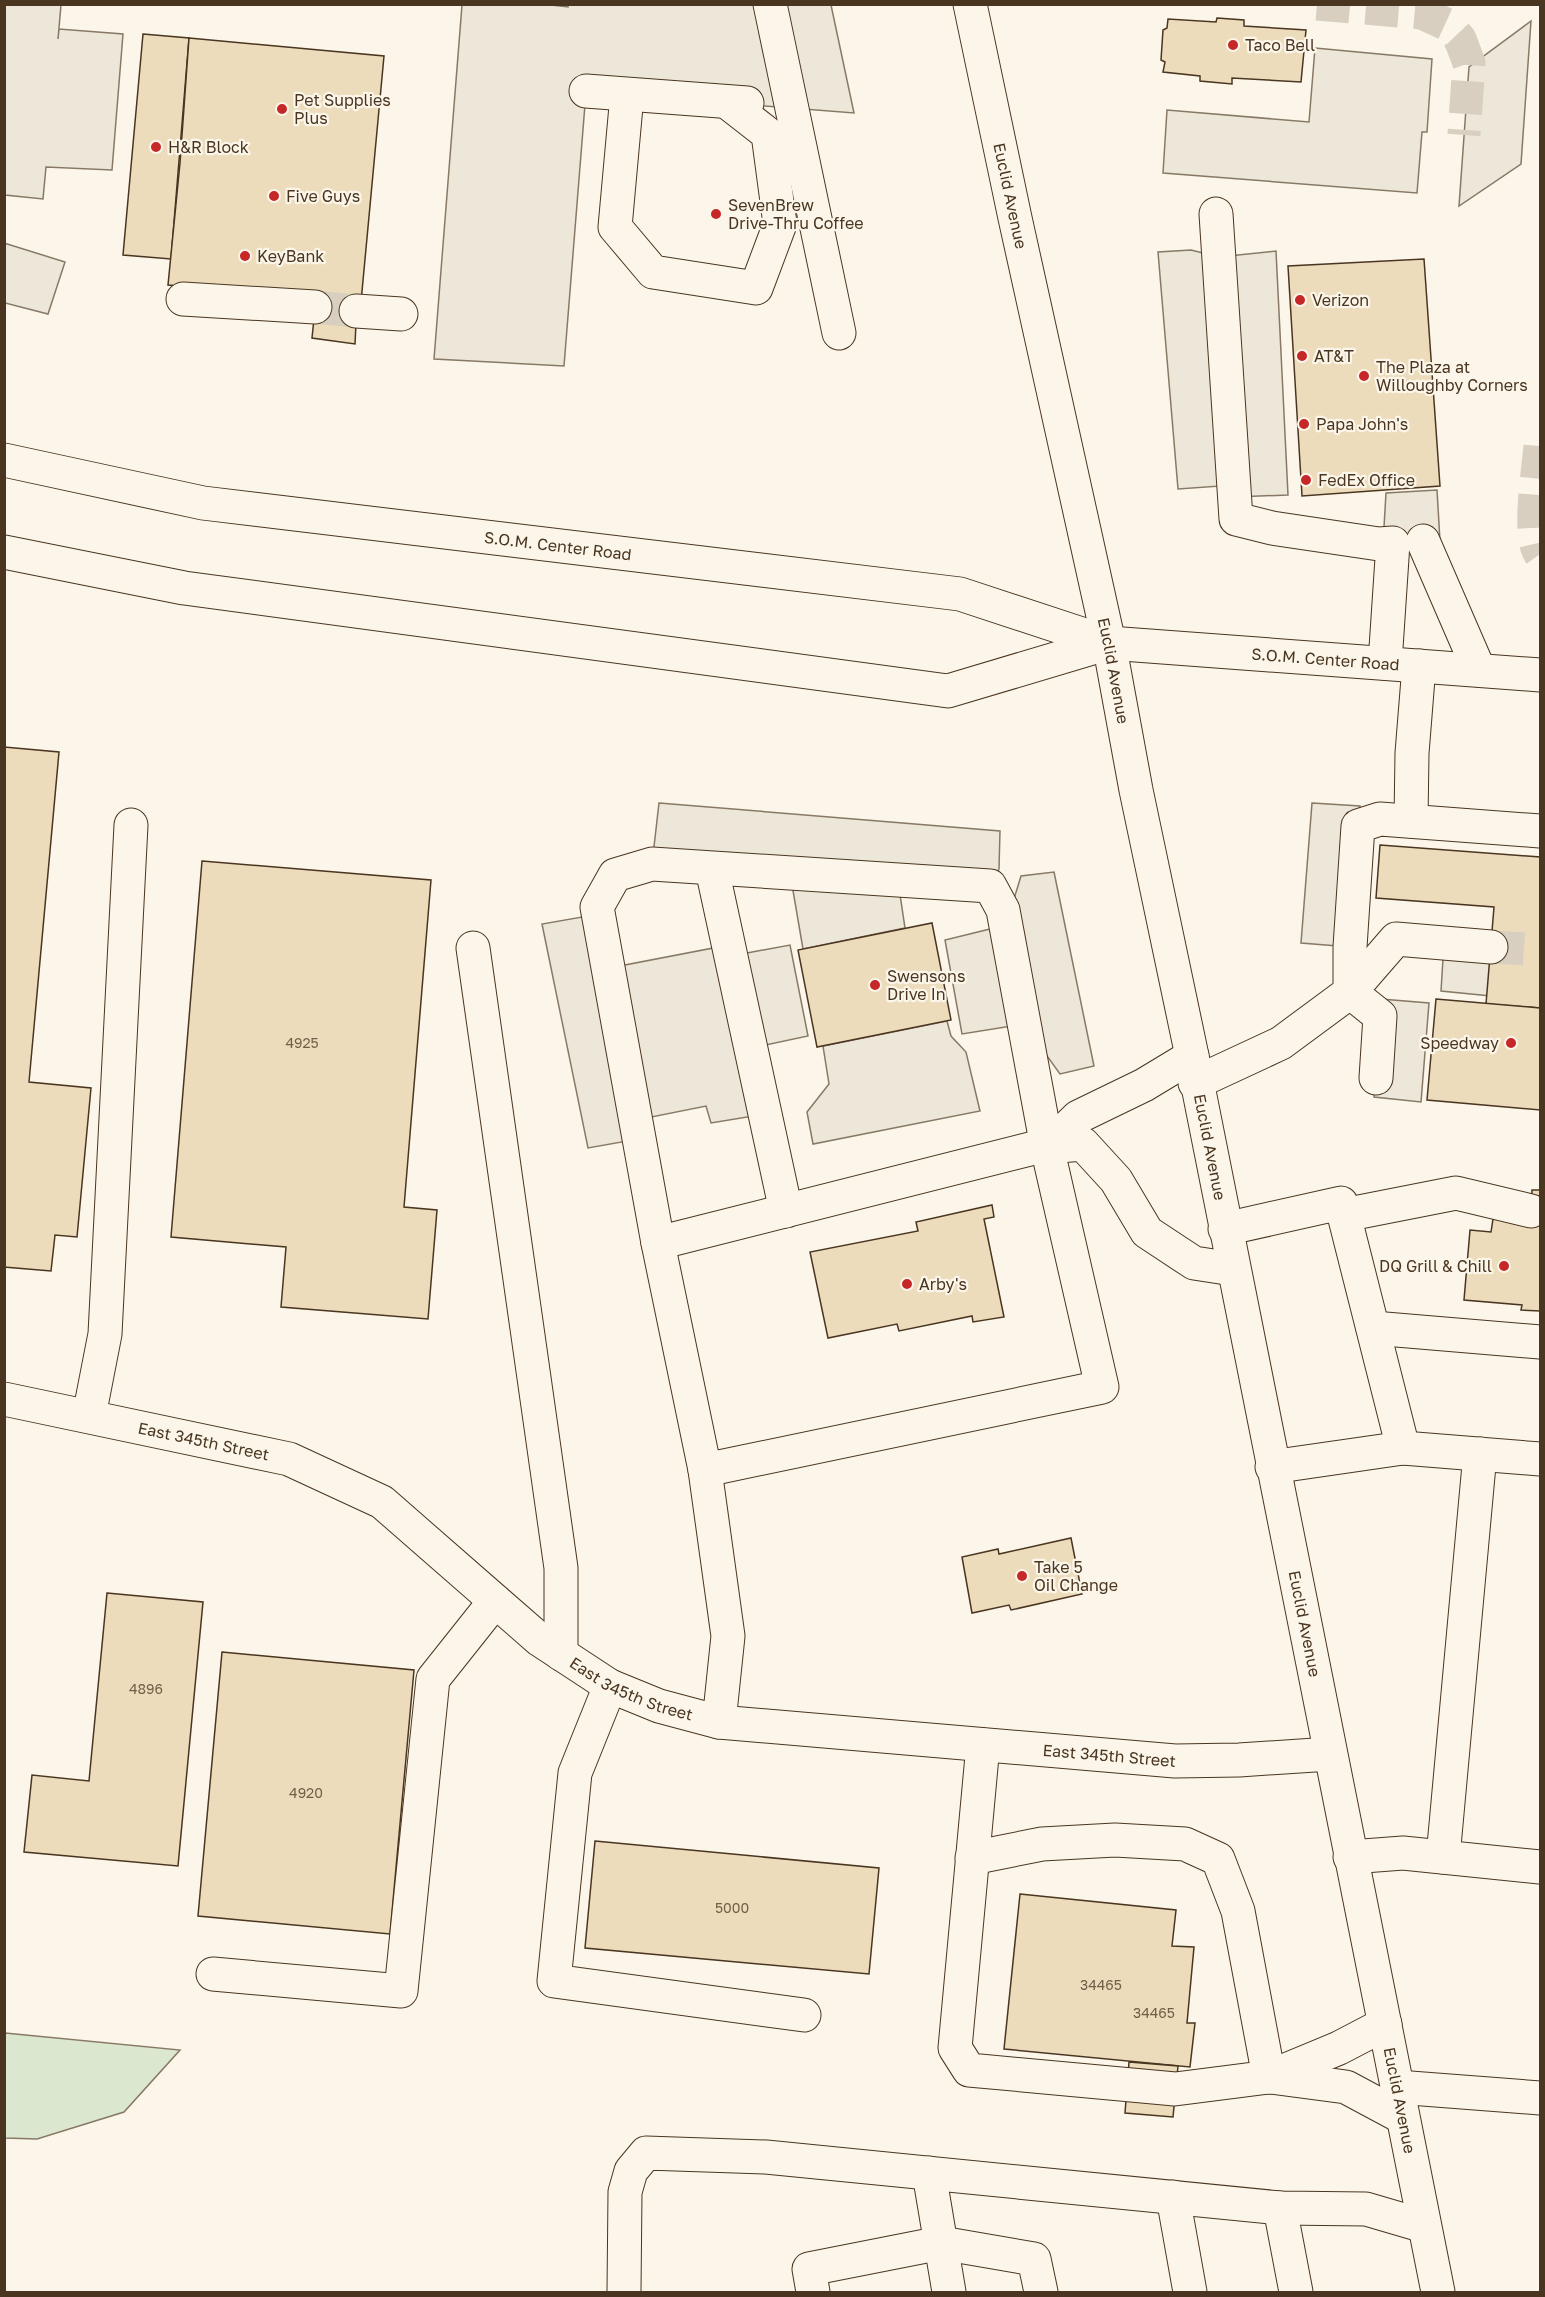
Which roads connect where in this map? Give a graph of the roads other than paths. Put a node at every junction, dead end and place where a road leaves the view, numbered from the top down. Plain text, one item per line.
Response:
1 (770, 4) edge
2 (970, 4) edge
3 (586, 92) dead end
4 (627, 94) junction
5 (727, 102) junction
6 (791, 107) junction
7 (1216, 213) dead end
8 (183, 299) dead end
9 (315, 307) tunnel mouth
10 (356, 311) tunnel mouth
11 (401, 314) dead end
12 (839, 333) dead end
13 (4, 460) edge
14 (1408, 542) junction
15 (4, 552) edge
16 (1109, 643) junction
17 (1385, 663) junction
18 (1419, 666) junction
19 (1479, 670) junction
20 (1540, 675) edge
21 (1411, 821) junction
22 (131, 825) dead end
23 (1540, 831) edge
24 (712, 868) junction
25 (1491, 947) tunnel mouth
26 (472, 948) dead end
27 (1350, 992) junction
28 (1194, 1070) junction
29 (1376, 1077) dead end
30 (1041, 1147) junction
31 (1343, 1209) junction
32 (786, 1210) junction
33 (1531, 1211) dead end
34 (1225, 1229) junction
35 (658, 1243) junction
36 (1233, 1269) junction
37 (1373, 1328) junction
38 (1540, 1342) edge
39 (4, 1399) edge
40 (89, 1416) junction
41 (1403, 1448) junction
42 (1480, 1454) junction
43 (1540, 1459) edge
44 (1272, 1467) junction
45 (705, 1470) junction
46 (495, 1600) junction
47 (561, 1654) junction
48 (610, 1686) junction
49 (719, 1722) junction
50 (983, 1745) junction
51 (1330, 1754) junction
52 (972, 1857) junction
53 (1350, 1857) junction
54 (1443, 1857) junction
55 (1540, 1867) edge
56 (213, 1974) dead end
57 (804, 2015) dead end
58 (1385, 2024) junction
59 (1269, 2077) junction
60 (1540, 2098) edge
61 (1400, 2102) junction
62 (929, 2173) junction
63 (1173, 2197) junction
64 (1280, 2208) junction
65 (1424, 2226) junction
66 (940, 2243) junction
67 (624, 2292) edge
68 (813, 2292) edge
69 (949, 2292) edge
70 (1041, 2292) edge
71 (1190, 2292) edge
72 (1296, 2292) edge
73 (1438, 2292) edge

1 - 6 main road
2 - 16 main road, Euclid Avenue
3 - 4 main road
4 - 5 main road
4 - 5 main road
5 - 6 main road
6 - 12 main road
7 - 14 main road
8 - 9 main road
10 - 11 main road
13 - 16 main road, S.O.M. Center Road
14 - 17 main road
14 - 19 main road
15 - 16 main road, S.O.M. Center Road
16 - 17 main road, S.O.M. Center Road
16 - 28 main road, Euclid Avenue
17 - 18 main road, S.O.M. Center Road
18 - 19 main road, S.O.M. Center Road
18 - 21 main road
19 - 20 main road, S.O.M. Center Road
21 - 23 main road
21 - 27 main road
22 - 40 main road
24 - 30 main road
24 - 32 main road
24 - 35 main road
25 - 27 main road
26 - 47 main road
27 - 28 main road
27 - 29 main road
28 - 30 main road
28 - 34 main road, Euclid Avenue
30 - 32 main road
30 - 36 main road
30 - 45 main road
31 - 33 main road
31 - 34 main road
31 - 37 main road
32 - 35 main road
34 - 36 main road, Euclid Avenue
35 - 45 main road
36 - 44 main road, Euclid Avenue
37 - 38 main road
37 - 41 main road
39 - 40 main road, East 345th Street
40 - 46 main road, East 345th Street
41 - 42 main road
41 - 44 main road
42 - 43 main road
42 - 54 main road
44 - 51 main road, Euclid Avenue
45 - 49 main road
46 - 47 main road, East 345th Street
46 - 56 main road
47 - 48 main road, East 345th Street
48 - 49 main road, East 345th Street
48 - 57 main road
49 - 50 main road, East 345th Street
50 - 51 main road, East 345th Street
50 - 52 main road
51 - 53 main road, Euclid Avenue
52 - 59 main road
52 - 59 main road
53 - 54 main road
53 - 58 main road, Euclid Avenue
54 - 55 main road
58 - 59 main road
58 - 61 main road, Euclid Avenue
59 - 61 main road
60 - 61 main road
61 - 65 main road, Euclid Avenue
62 - 63 main road
62 - 66 main road
62 - 67 main road
63 - 64 main road
63 - 71 main road
64 - 65 main road
64 - 72 main road
65 - 73 main road, Euclid Avenue
66 - 68 main road
66 - 69 main road
66 - 70 main road

